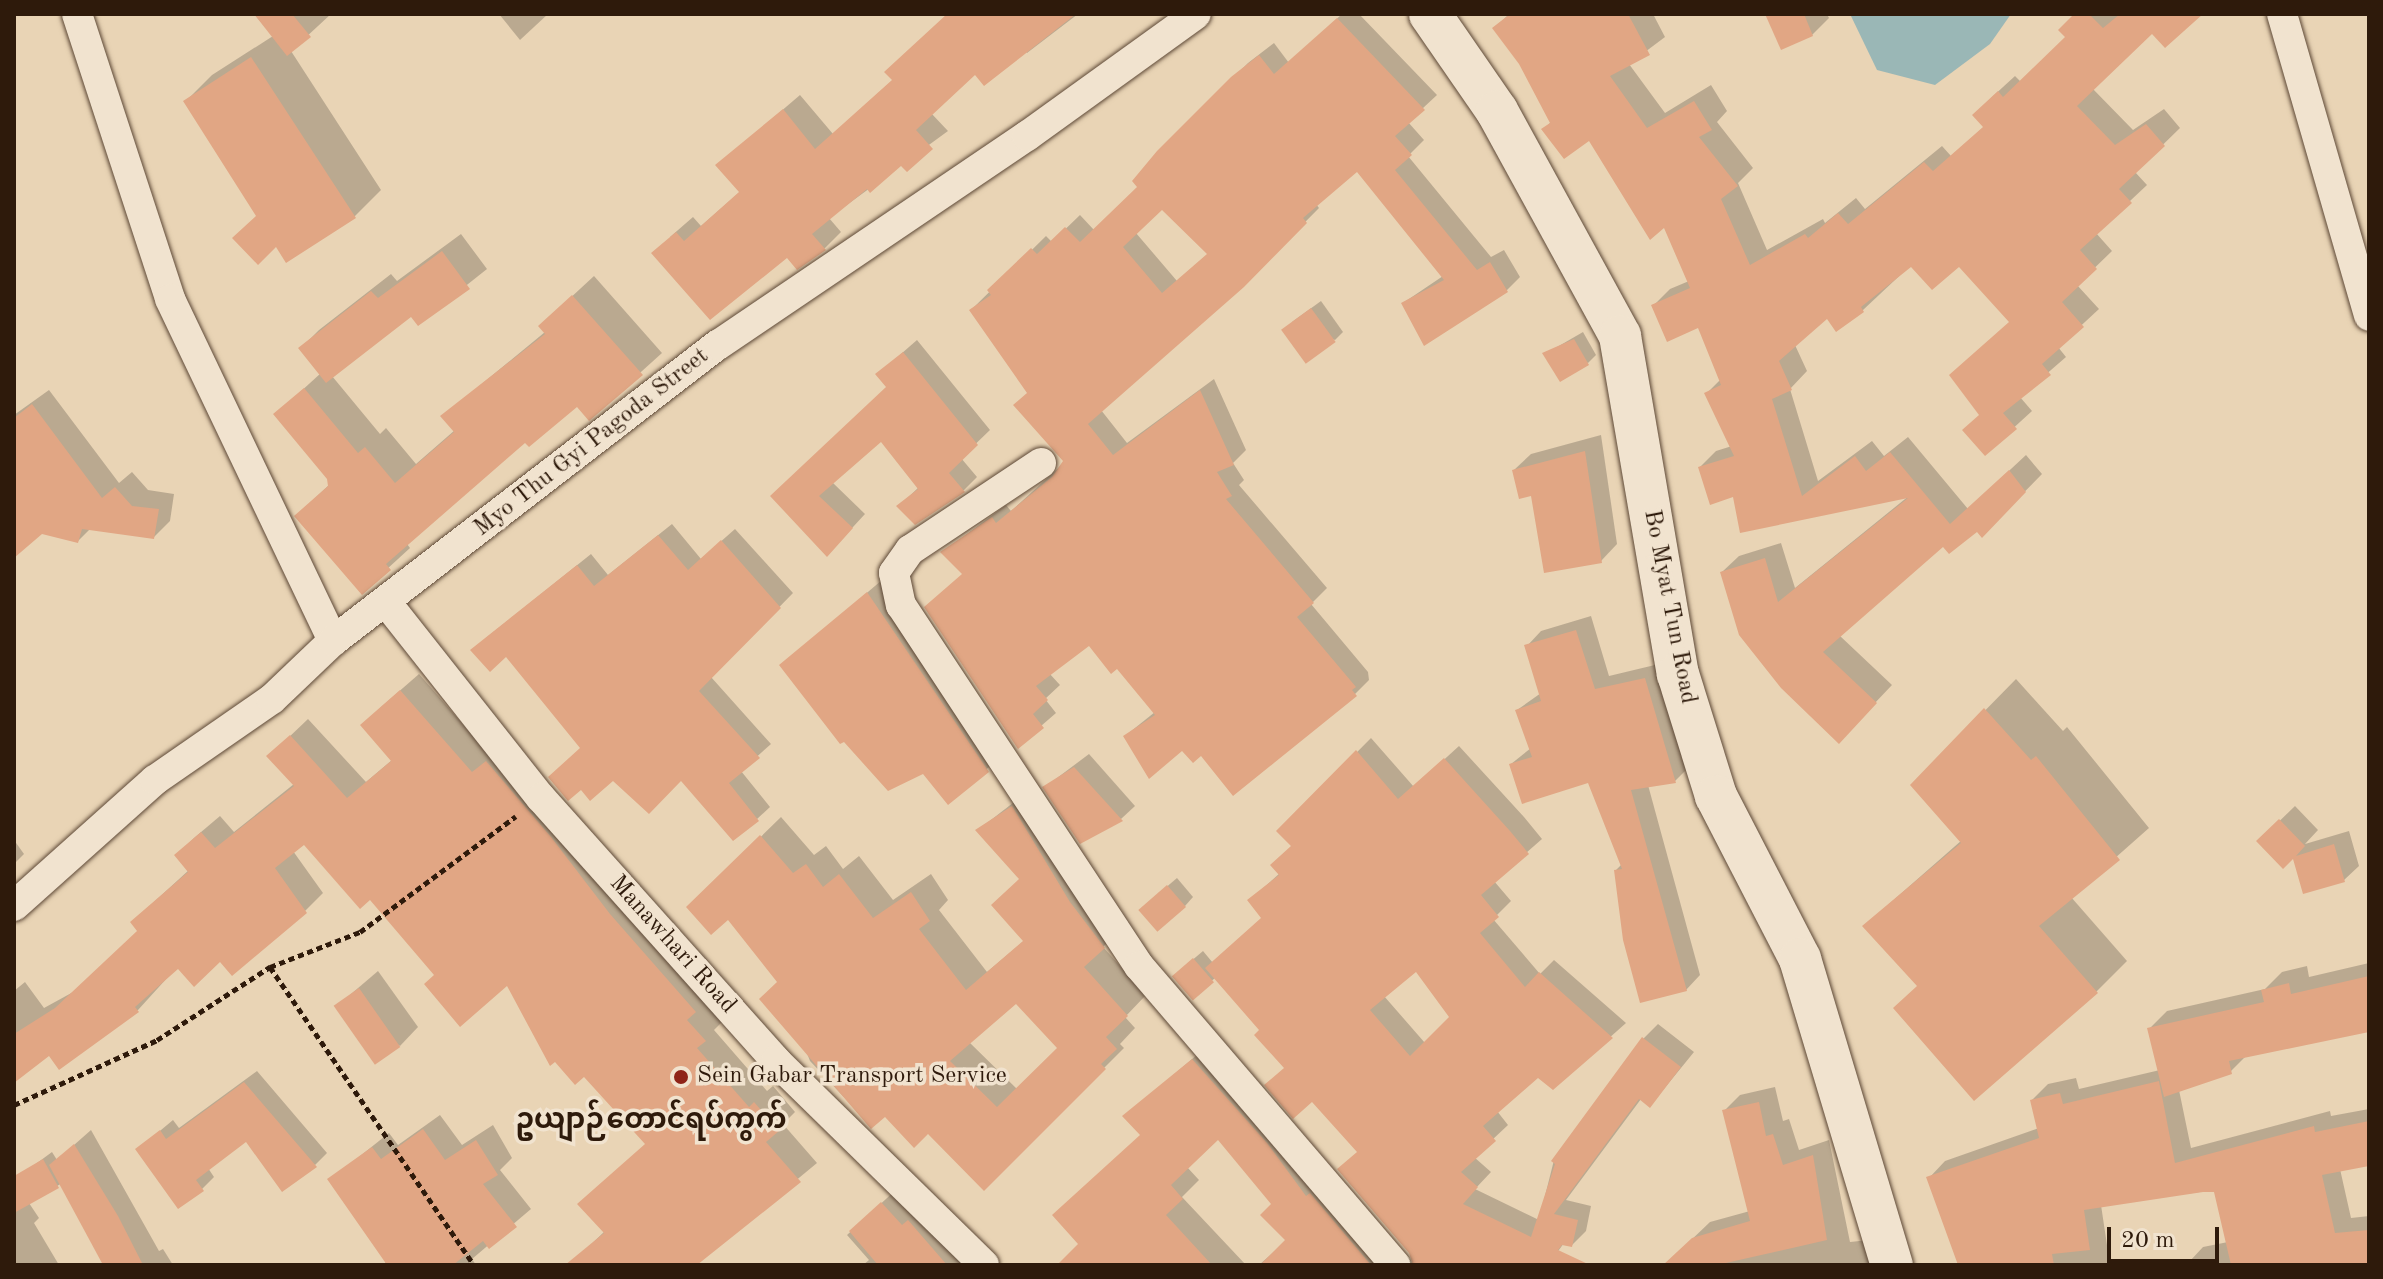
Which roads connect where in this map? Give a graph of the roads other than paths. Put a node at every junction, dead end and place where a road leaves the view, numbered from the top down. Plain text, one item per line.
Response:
1 (77, 14) edge
2 (1196, 14) edge
3 (1430, 14) edge
4 (2282, 14) edge
5 (2369, 316) edge
6 (1041, 463) dead end
7 (386, 602) junction
8 (333, 641) junction
9 (14, 906) edge
10 (984, 1265) edge
11 (1395, 1265) edge
12 (1892, 1265) edge

1 - 8 street
2 - 7 street, Myo Thu Gyi Pagoda Street
3 - 12 main road, Bo Myat Tun Road
4 - 5 street
6 - 11 street
7 - 8 street, Myo Thu Gyi Pagoda Street
7 - 10 street, Manawhari Road
8 - 9 street, Myo Thu Gyi Pagoda Street

